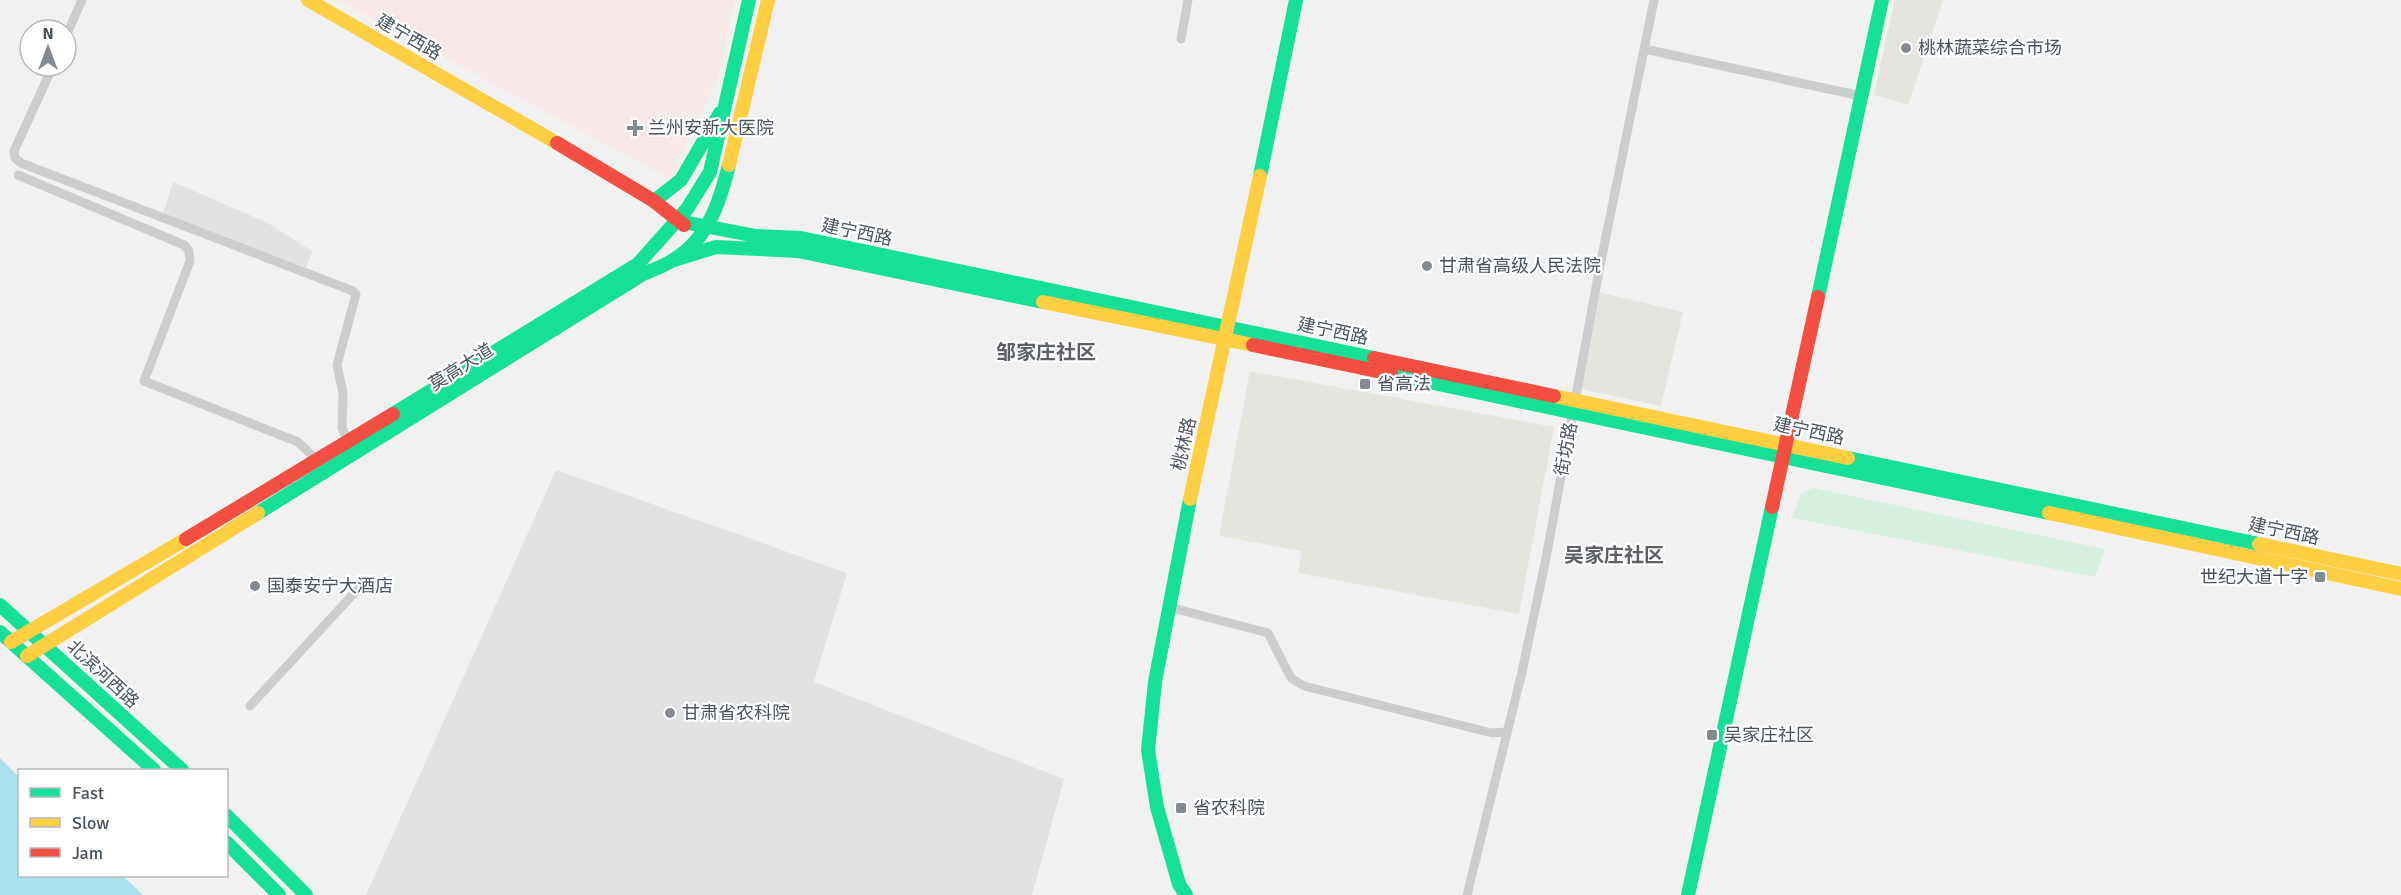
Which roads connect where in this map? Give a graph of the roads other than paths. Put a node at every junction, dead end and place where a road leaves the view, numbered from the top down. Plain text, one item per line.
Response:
1 (82, 0) edge
2 (308, 0) edge
3 (749, 0) edge
4 (768, 0) edge
5 (1188, 0) edge
6 (1296, 0) edge
7 (1653, 0) edge
8 (1882, 0) edge
9 (74, 18) edge
10 (1181, 39) dead end
11 (1644, 49) junction
12 (48, 78) edge
13 (1861, 96) junction
14 (725, 104) junction
15 (18, 175) dead end
16 (654, 201) junction
17 (678, 221) junction
18 (704, 232) junction
19 (716, 247) junction
20 (674, 260) junction
21 (1228, 333) junction
22 (1574, 406) junction
23 (348, 441) junction
24 (1785, 450) junction
25 (317, 460) junction
26 (2401, 574) edge
27 (358, 589) dead end
28 (2401, 589) edge
29 (0, 605) edge
30 (1170, 607) junction
31 (29, 630) junction
32 (5, 637) edge
33 (45, 644) junction
34 (27, 656) junction
35 (250, 706) dead end
36 (1506, 732) junction
37 (152, 769) edge
38 (180, 769) edge
39 (228, 817) edge
40 (228, 844) edge
41 (279, 895) edge
42 (306, 895) edge
43 (1186, 895) edge
44 (1467, 895) edge
45 (1688, 895) edge

1 - 9 street
2 - 16 main road, 建宁西路
3 - 14 main road, 莫高大道
4 - 18 main road, 莫高大道
5 - 10 street
6 - 21 main road, 桃林路
7 - 11 street, 街坊路
8 - 13 main road
11 - 13 street
11 - 22 street, 街坊路
12 - 23 street
13 - 24 main road
14 - 16 main road
14 - 17 main road, 莫高大道
15 - 25 street
16 - 17 main road, 建宁西路
17 - 18 main road, 建宁西路
17 - 23 main road, 莫高大道
18 - 19 main road, 建宁西路
18 - 20 main road, 莫高大道
18 - 21 main road, 建宁西路
19 - 20 main road, 建宁西路
19 - 21 main road, 建宁西路
20 - 33 main road, 莫高大道
21 - 22 main road, 建宁西路
21 - 30 main road, 桃林路
22 - 24 main road, 建宁西路
22 - 36 street, 街坊路
23 - 25 main road, 莫高大道
24 - 26 main road, 建宁西路
24 - 28 main road, 建宁西路
24 - 45 main road
25 - 31 main road, 莫高大道
27 - 35 street
29 - 31 main road, 北滨河西路
30 - 36 street
30 - 43 main road, 桃林路
31 - 32 main road, 莫高大道
31 - 33 main road, 北滨河西路
32 - 34 main road, 北滨河西路
33 - 34 main road, 莫高大道
33 - 38 main road, 北滨河西路
34 - 37 main road, 北滨河西路
36 - 44 street, 街坊路
39 - 42 main road
40 - 41 main road

